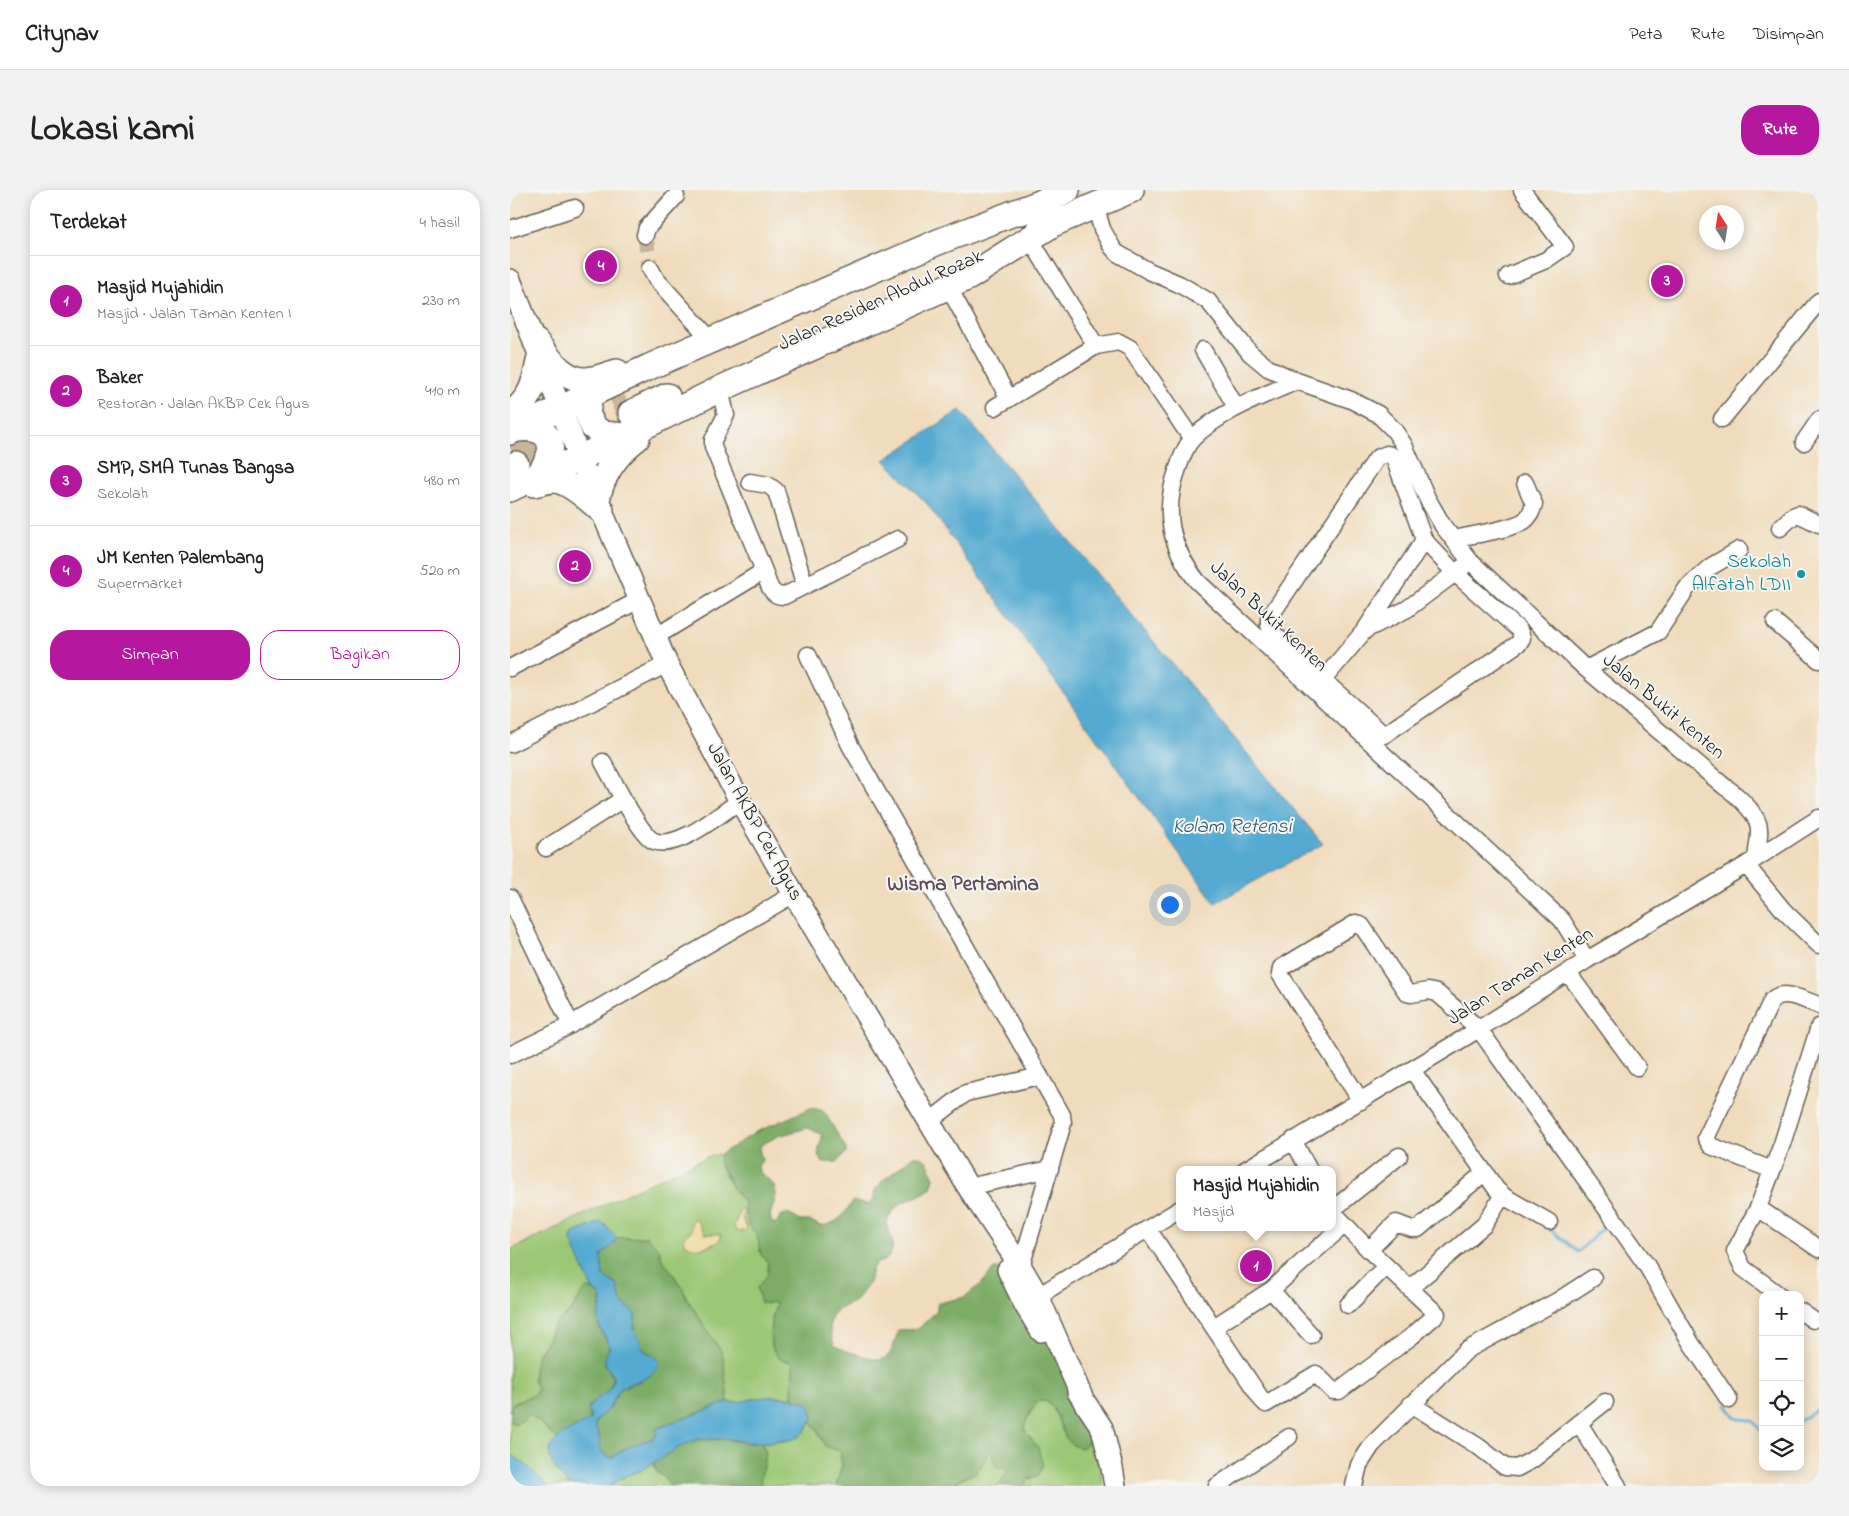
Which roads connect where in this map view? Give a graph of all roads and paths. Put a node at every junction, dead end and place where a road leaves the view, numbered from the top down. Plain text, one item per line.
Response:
1 (1131, 190) edge
2 (1522, 190) edge
3 (1050, 195) edge
4 (676, 196) dead end
5 (1095, 205) junction
6 (575, 208) dead end
7 (1053, 224) junction
8 (510, 229) edge
9 (645, 236) tunnel mouth
10 (1030, 239) junction
11 (650, 268) tunnel mouth
12 (1508, 276) dead end
13 (510, 280) edge
14 (948, 286) junction
15 (1819, 301) edge
16 (712, 341) junction
17 (1096, 346) junction
18 (538, 349) junction
19 (1203, 350) dead end
20 (649, 367) junction
21 (1297, 381) junction
22 (720, 389) junction
23 (590, 396) junction
24 (1236, 407) junction
25 (560, 409) junction
26 (677, 409) junction
27 (1722, 419) dead end
28 (1819, 420) edge
29 (513, 426) edge
30 (624, 436) junction
31 (1192, 439) junction
32 (1804, 442) dead end
33 (577, 449) junction
34 (539, 475) junction
35 (750, 482) dead end
36 (1525, 483) dead end
37 (510, 489) edge
38 (510, 494) edge
39 (599, 505) junction
40 (1819, 524) edge
41 (1780, 528) dead end
42 (898, 539) dead end
43 (1453, 539) junction
44 (1424, 540) junction
45 (1739, 550) dead end
46 (1470, 561) junction
47 (764, 571) junction
48 (1456, 574) junction
49 (805, 586) junction
50 (639, 600) junction
51 (1775, 622) dead end
52 (1365, 630) junction
53 (655, 638) junction
54 (808, 655) dead end
55 (1819, 660) edge
56 (667, 664) junction
57 (510, 668) edge
58 (1586, 669) junction
59 (1318, 685) junction
60 (510, 744) edge
61 (603, 762) dead end
62 (623, 799) junction
63 (740, 800) junction
64 (1819, 818) edge
65 (546, 848) dead end
66 (1751, 861) junction
67 (794, 894) junction
68 (510, 898) edge
69 (1819, 945) edge
70 (1587, 960) junction
71 (1568, 972) junction
72 (1819, 1005) edge
73 (571, 1025) junction
74 (1819, 1026) edge
75 (1479, 1029) junction
76 (510, 1055) edge
77 (1637, 1067) dead end
78 (1412, 1070) junction
79 (1040, 1076) junction
80 (1361, 1101) junction
81 (930, 1121) junction
82 (1293, 1140) junction
83 (1400, 1156) dead end
84 (1251, 1166) edge
85 (1307, 1166) edge
86 (1050, 1169) junction
87 (1772, 1170) junction
88 (1485, 1172) junction
89 (968, 1187) junction
90 (1502, 1196) junction
91 (1336, 1208) edge
92 (1758, 1208) junction
93 (1176, 1212) edge
94 (1336, 1216) edge
95 (1549, 1222) dead end
96 (1344, 1225) junction
97 (1148, 1229) junction
98 (1368, 1250) junction
99 (1819, 1250) edge
100 (1021, 1266) junction
101 (1386, 1266) junction
102 (1593, 1278) dead end
103 (1410, 1288) junction
104 (1271, 1290) junction
105 (1773, 1291) edge
106 (1038, 1296) junction
107 (1348, 1305) dead end
108 (1214, 1327) junction
109 (1311, 1335) dead end
110 (1729, 1400) dead end
111 (1605, 1402) dead end
112 (1085, 1404) junction
113 (1411, 1404) junction
114 (1579, 1423) junction
115 (1289, 1437) dead end
116 (1115, 1486) edge
117 (1217, 1486) edge
118 (1354, 1486) edge
119 (1618, 1486) edge

1 - 5 highway, Jalan Residen Abdul Rozak
2 - 12 street
3 - 7 highway, Jalan Residen Abdul Rozak
3 - 16 highway
4 - 9 street
5 - 7 highway, Jalan Residen Abdul Rozak
5 - 21 street
6 - 8 street
7 - 10 highway
10 - 14 highway
10 - 17 street
11 - 16 street
13 - 18 main road, Jalan AKBP Cek Agus
14 - 17 street
14 - 22 highway
15 - 27 street
16 - 20 highway
17 - 31 street
18 - 20 highway
18 - 25 main road, Jalan AKBP Cek Agus
18 - 29 highway
19 - 24 street
20 - 23 highway
21 - 24 street, Jalan Bukit Kenten
21 - 43 street, Jalan Bukit Kenten
22 - 26 highway
22 - 47 street
23 - 25 highway
23 - 30 highway
24 - 31 street, Jalan Bukit Kenten
25 - 29 highway
25 - 33 main road, Jalan AKBP Cek Agus
26 - 30 highway
26 - 39 highway
28 - 32 street
29 - 34 highway
30 - 33 highway
31 - 59 street, Jalan Bukit Kenten
33 - 34 highway
33 - 39 main road, Jalan AKBP Cek Agus
34 - 37 highway
35 - 49 street
36 - 43 street
38 - 39 highway
39 - 50 main road, Jalan AKBP Cek Agus
40 - 41 street
42 - 49 street
43 - 46 street, Jalan Bukit Kenten
44 - 48 street
44 - 52 street
44 - 59 street
45 - 58 street
46 - 48 street
46 - 58 street, Jalan Bukit Kenten
47 - 49 street
47 - 53 street
48 - 52 street
48 - 59 street
50 - 53 main road, Jalan AKBP Cek Agus
50 - 57 street
51 - 55 street
52 - 59 street
53 - 56 main road, Jalan AKBP Cek Agus
54 - 79 street
56 - 60 street
56 - 63 main road, Jalan AKBP Cek Agus
58 - 66 street, Jalan Bukit Kenten
59 - 70 street, Jalan Bukit Kenten
61 - 62 street
62 - 63 street
62 - 65 street
63 - 67 main road, Jalan AKBP Cek Agus
64 - 66 street, Jalan Taman Kenten
66 - 69 street
66 - 70 street, Jalan Taman Kenten
67 - 73 street
67 - 81 main road, Jalan AKBP Cek Agus
68 - 73 street
70 - 71 street, Jalan Taman Kenten
71 - 75 street, Jalan Taman Kenten
71 - 77 street
72 - 87 street
73 - 76 street
74 - 87 street
75 - 78 street, Jalan Taman Kenten
75 - 80 street
75 - 110 street
78 - 80 street, Jalan Taman Kenten
78 - 88 street
79 - 81 street
79 - 86 street
80 - 82 street, Jalan Taman Kenten
81 - 89 main road, Jalan AKBP Cek Agus
82 - 84 street, Jalan Taman Kenten
82 - 85 street
83 - 91 street
86 - 89 street
86 - 100 street
87 - 92 street
88 - 90 street
88 - 98 street
89 - 100 main road, Jalan AKBP Cek Agus
89 - 112 main road, Jalan AKBP Cek Agus
90 - 95 street
90 - 103 street
92 - 99 street
92 - 105 street
93 - 97 street
94 - 96 street
96 - 98 street
96 - 104 street
97 - 106 street
97 - 108 street
98 - 101 street
100 - 106 main road, Jalan AKBP Cek Agus
101 - 103 street
101 - 107 street
102 - 113 street
103 - 108 street
104 - 108 street
104 - 109 street
106 - 112 main road, Jalan AKBP Cek Agus
111 - 114 street
112 - 116 main road, Jalan AKBP Cek Agus
113 - 114 street
113 - 118 street
114 - 119 street
115 - 117 street

